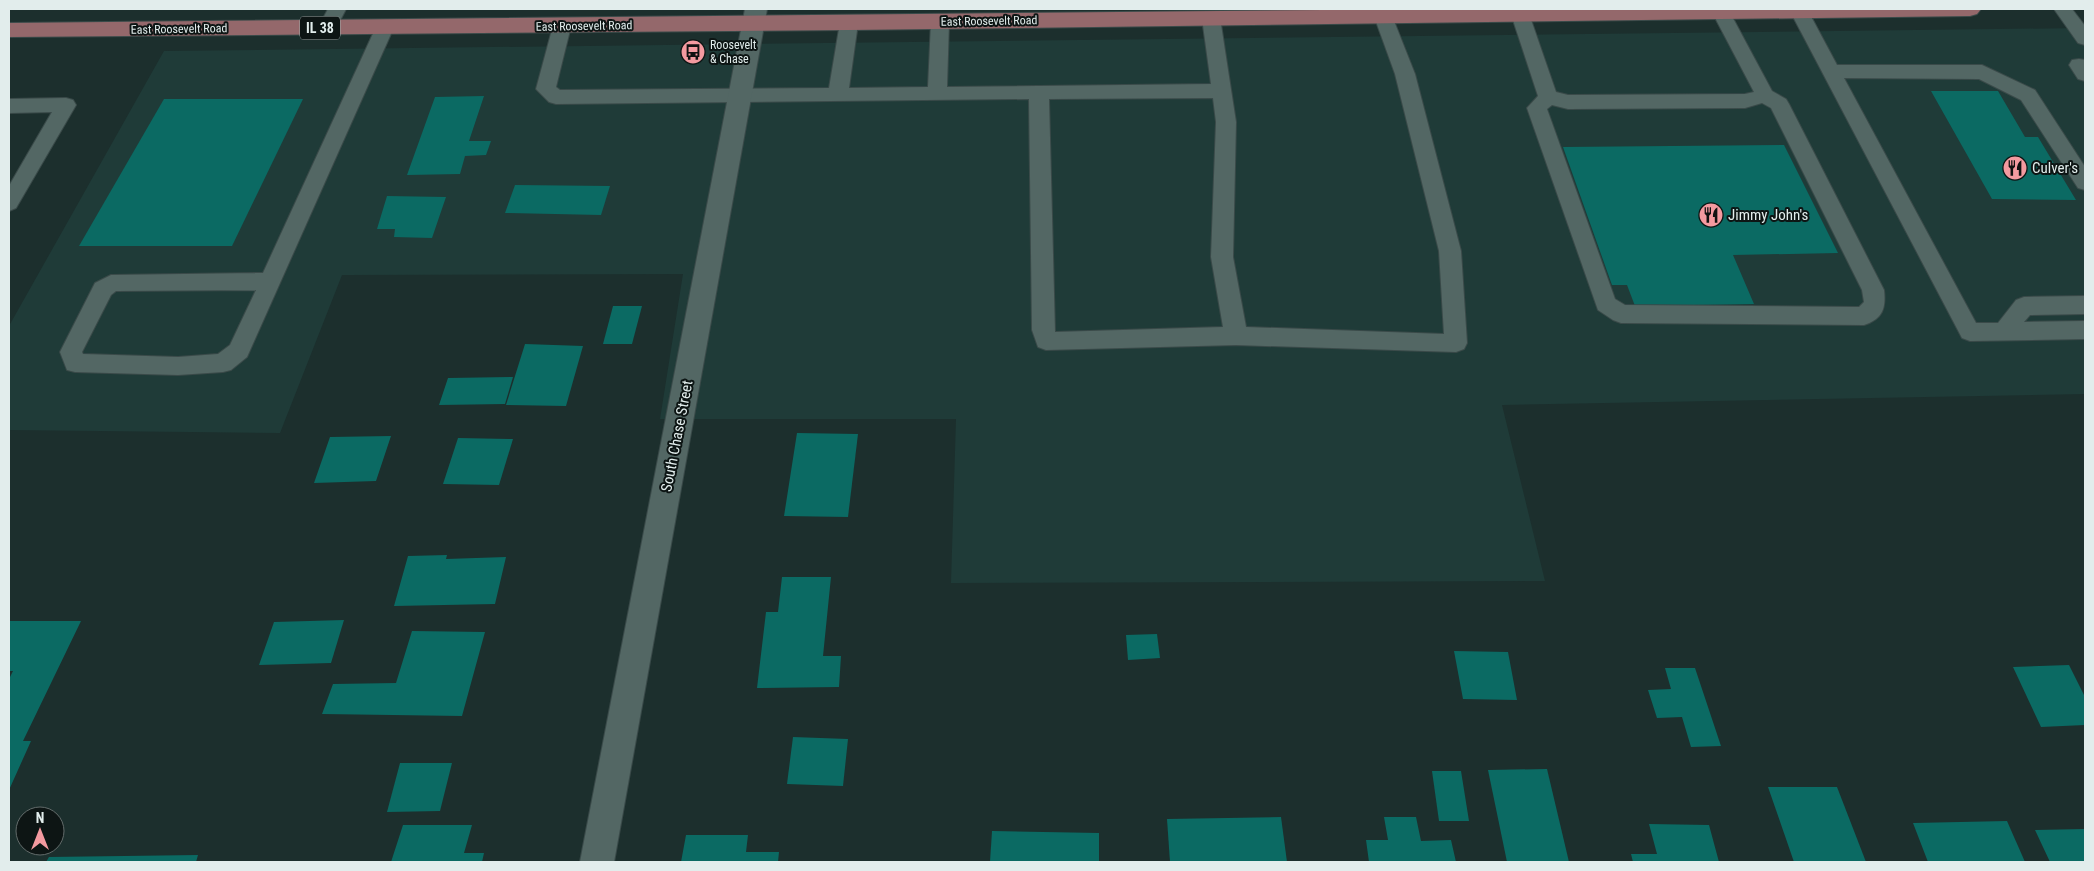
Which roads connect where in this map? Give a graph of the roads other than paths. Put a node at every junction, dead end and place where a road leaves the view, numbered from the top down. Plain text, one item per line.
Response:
1 (1970, 9) edge
2 (2062, 9) edge
3 (1570, 11) edge
4 (1725, 11) edge
5 (1799, 11) junction
6 (1308, 13) edge
7 (1101, 14) edge
8 (1520, 14) junction
9 (755, 16) edge
10 (1383, 16) junction
11 (332, 18) edge
12 (1211, 18) junction
13 (940, 22) junction
14 (849, 23) junction
15 (562, 26) junction
16 (385, 27) junction
17 (9, 30) edge
18 (2085, 39) edge
19 (2085, 64) edge
20 (1831, 71) junction
21 (2085, 74) edge
22 (1221, 91) junction
23 (1039, 93) junction
24 (937, 94) junction
25 (838, 95) junction
26 (1764, 95) junction
27 (740, 96) junction
28 (1548, 97) junction
29 (9, 106) edge
30 (2085, 183) edge
31 (9, 203) edge
32 (272, 281) junction
33 (2085, 304) edge
34 (2085, 330) edge
35 (2004, 331) junction
36 (1236, 336) junction
37 (597, 862) edge

1 - 5 main road, East Roosevelt Road / IL 38
2 - 18 lane
3 - 4 main road, East Roosevelt Road / IL 38
3 - 8 main road, East Roosevelt Road / IL 38
4 - 5 main road, East Roosevelt Road / IL 38
4 - 26 lane
5 - 20 lane
6 - 10 main road, East Roosevelt Road / IL 38
6 - 12 main road, East Roosevelt Road / IL 38
7 - 12 main road, East Roosevelt Road / IL 38
7 - 13 main road, East Roosevelt Road / IL 38
8 - 10 main road, East Roosevelt Road / IL 38
8 - 28 lane
9 - 14 main road, East Roosevelt Road / IL 38
9 - 15 main road, East Roosevelt Road / IL 38
9 - 27 street, South Chase Street
10 - 36 lane
11 - 16 main road, East Roosevelt Road / IL 38
11 - 17 main road, East Roosevelt Road / IL 38
12 - 22 lane
13 - 14 main road, East Roosevelt Road / IL 38
13 - 24 lane
14 - 25 lane
15 - 16 main road, East Roosevelt Road / IL 38
15 - 27 lane
16 - 32 lane
19 - 21 lane
20 - 30 lane
20 - 35 lane
22 - 23 lane
22 - 36 lane
23 - 24 lane
23 - 36 lane
24 - 25 lane
25 - 27 lane
26 - 28 lane
26 - 28 lane
27 - 37 street, South Chase Street
29 - 31 lane
32 - 32 lane
33 - 35 lane
34 - 35 lane

